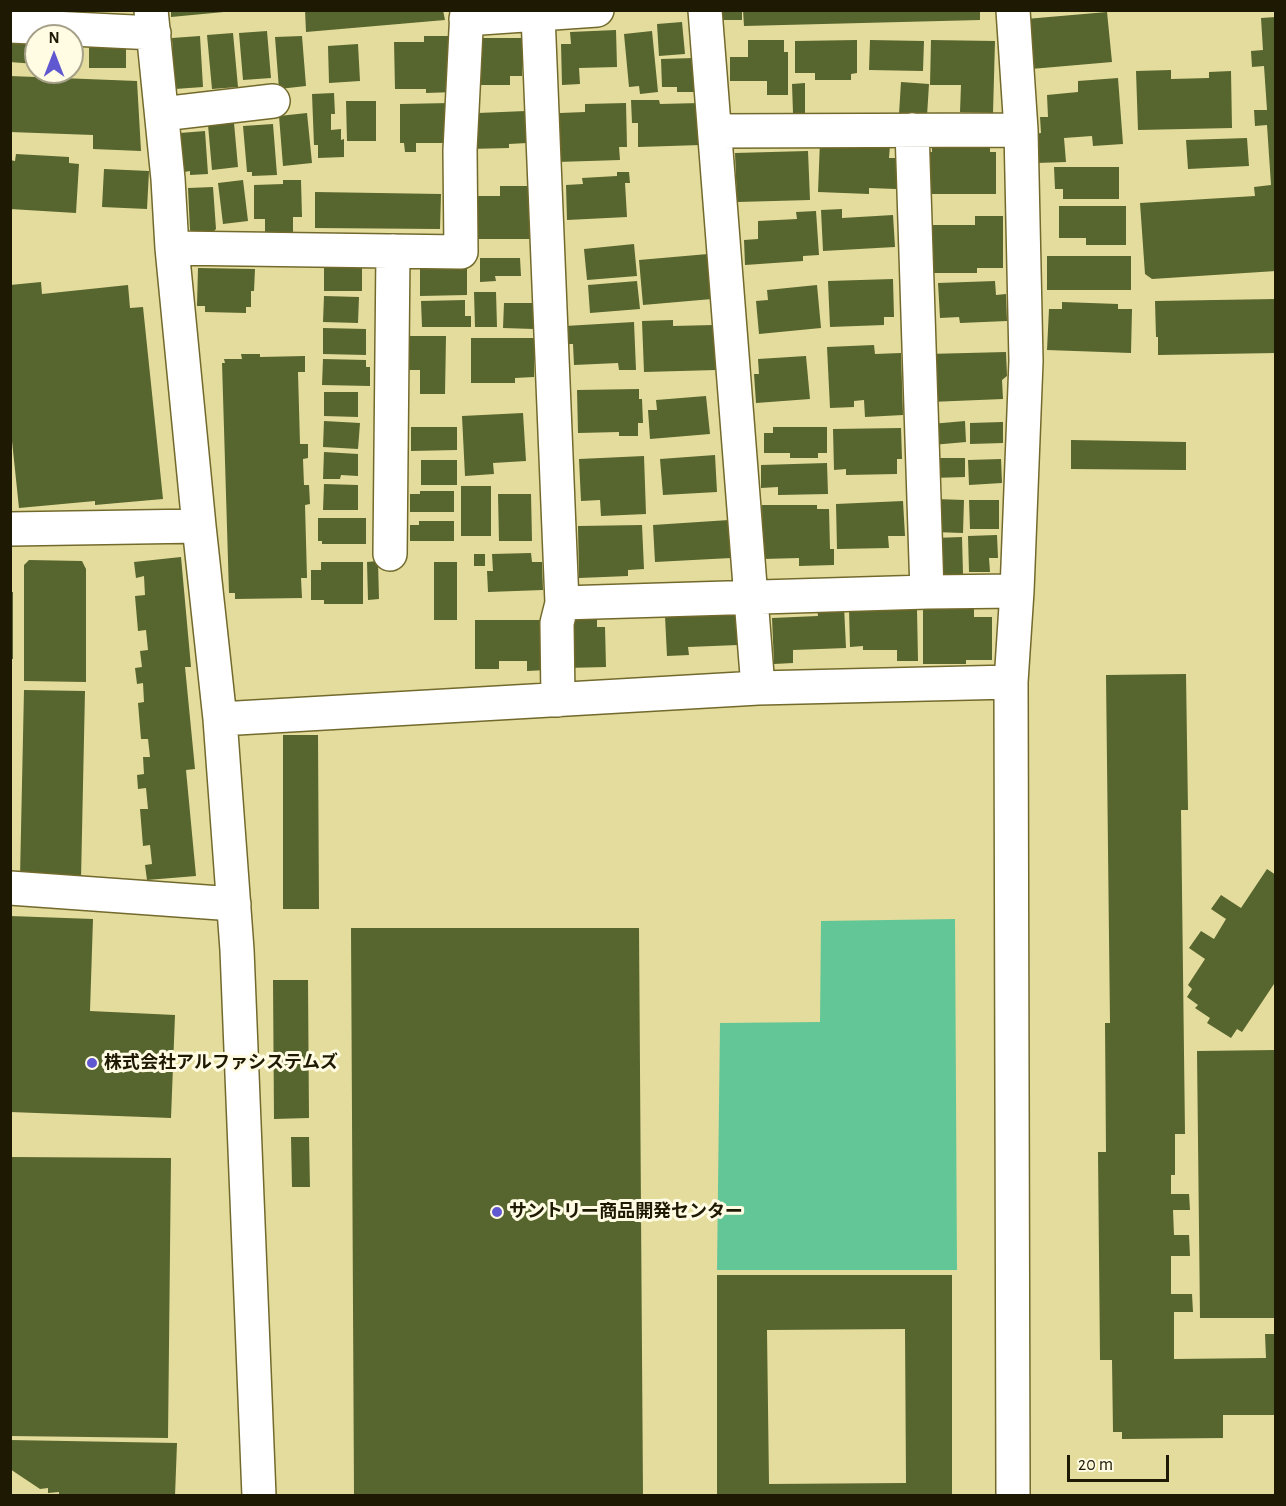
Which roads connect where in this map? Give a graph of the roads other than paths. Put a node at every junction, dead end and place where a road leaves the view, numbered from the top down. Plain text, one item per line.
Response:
1 (597, 10) edge
2 (705, 10) edge
3 (1013, 10) edge
4 (466, 15) edge
5 (538, 15) junction
6 (153, 22) edge
7 (11, 26) edge
8 (273, 101) dead end
9 (162, 114) junction
10 (912, 130) junction
11 (1021, 130) junction
12 (715, 131) junction
13 (172, 248) junction
14 (393, 251) junction
15 (199, 526) junction
16 (10, 529) edge
17 (390, 554) dead end
18 (1017, 591) junction
19 (927, 592) junction
20 (752, 598) junction
21 (562, 603) junction
22 (1011, 682) junction
23 (758, 688) junction
24 (558, 700) junction
25 (220, 720) junction
26 (10, 888) edge
27 (234, 904) junction
28 (259, 1496) edge
29 (1013, 1496) edge

1 - 5 street
2 - 12 street
3 - 11 street
4 - 5 street
4 - 14 street
5 - 21 street
6 - 7 street
6 - 9 street
8 - 9 street
9 - 13 street
10 - 11 street
10 - 12 street
10 - 19 street
11 - 18 street
12 - 20 street
13 - 14 street
13 - 15 street
14 - 17 street
15 - 16 street
15 - 25 street
18 - 19 street
18 - 22 street
19 - 20 street
20 - 21 street
20 - 23 street
21 - 24 street
22 - 23 street
22 - 29 street
23 - 24 street
24 - 25 street
25 - 27 street
26 - 27 street
27 - 28 street

